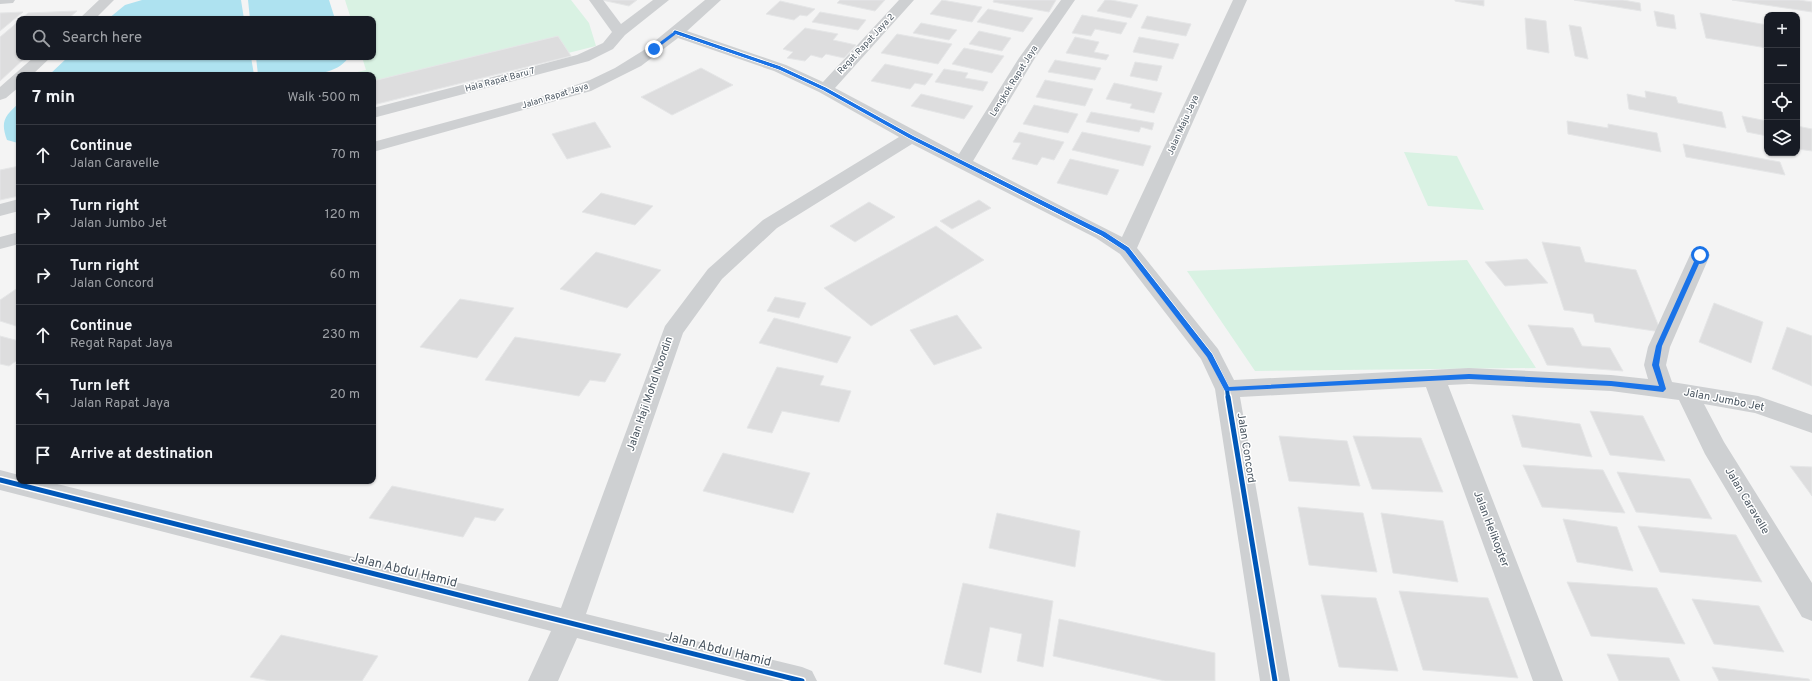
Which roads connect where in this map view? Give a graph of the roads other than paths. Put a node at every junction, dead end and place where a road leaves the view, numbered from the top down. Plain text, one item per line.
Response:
1 (0, 0) edge
2 (8, 0) edge
3 (107, 0) edge
4 (596, 0) edge
5 (662, 0) edge
6 (714, 0) edge
7 (907, 0) edge
8 (1068, 0) edge
9 (1240, 0) edge
10 (89, 16) edge
11 (620, 32) junction
12 (675, 32) junction
13 (40, 60) edge
14 (26, 72) edge
15 (16, 81) edge
16 (825, 89) junction
17 (0, 95) edge
18 (376, 112) edge
19 (911, 137) junction
20 (376, 146) edge
21 (963, 163) junction
22 (16, 206) edge
23 (0, 210) edge
24 (16, 239) edge
25 (0, 243) edge
26 (1127, 249) junction
27 (1700, 255) dead end
28 (1434, 378) junction
29 (1227, 389) junction
30 (1675, 391) junction
31 (1812, 424) edge
32 (6, 478) edge
33 (16, 481) edge
34 (29, 484) edge
35 (1812, 608) edge
36 (569, 623) junction
37 (543, 681) edge
38 (802, 681) edge
39 (1275, 681) edge
40 (1548, 681) edge

1 - 2 street
3 - 10 street
4 - 11 street
5 - 11 street
6 - 12 street, Jalan Rapat Jaya
7 - 16 street, Regat Rapat Jaya 2
8 - 21 street, Lengkok Rapat Jaya
9 - 26 street, Jalan Maju Jaya
11 - 18 street, Hala Rapat Baru 7
12 - 16 street, Jalan Concord
12 - 20 street, Jalan Rapat Jaya
13 - 14 street
15 - 17 street
16 - 19 street, Jalan Concord
19 - 21 street, Jalan Concord
19 - 36 street, Jalan Haji Mohd Noordin
21 - 26 street, Jalan Concord
22 - 23 street
24 - 25 street
26 - 29 street, Jalan Concord
27 - 30 street, Jalan Caravelle
28 - 29 street, Jalan Jumbo Jet
28 - 30 street, Jalan Jumbo Jet
28 - 40 street, Jalan Helikopter
29 - 39 street, Jalan Concord
30 - 31 street, Jalan Jumbo Jet
30 - 35 street, Jalan Caravelle
32 - 33 street, Jalan Abdul Hamid
34 - 36 street, Jalan Abdul Hamid
36 - 37 street, Jalan Haji Mohd Noordin
36 - 38 street, Jalan Abdul Hamid

